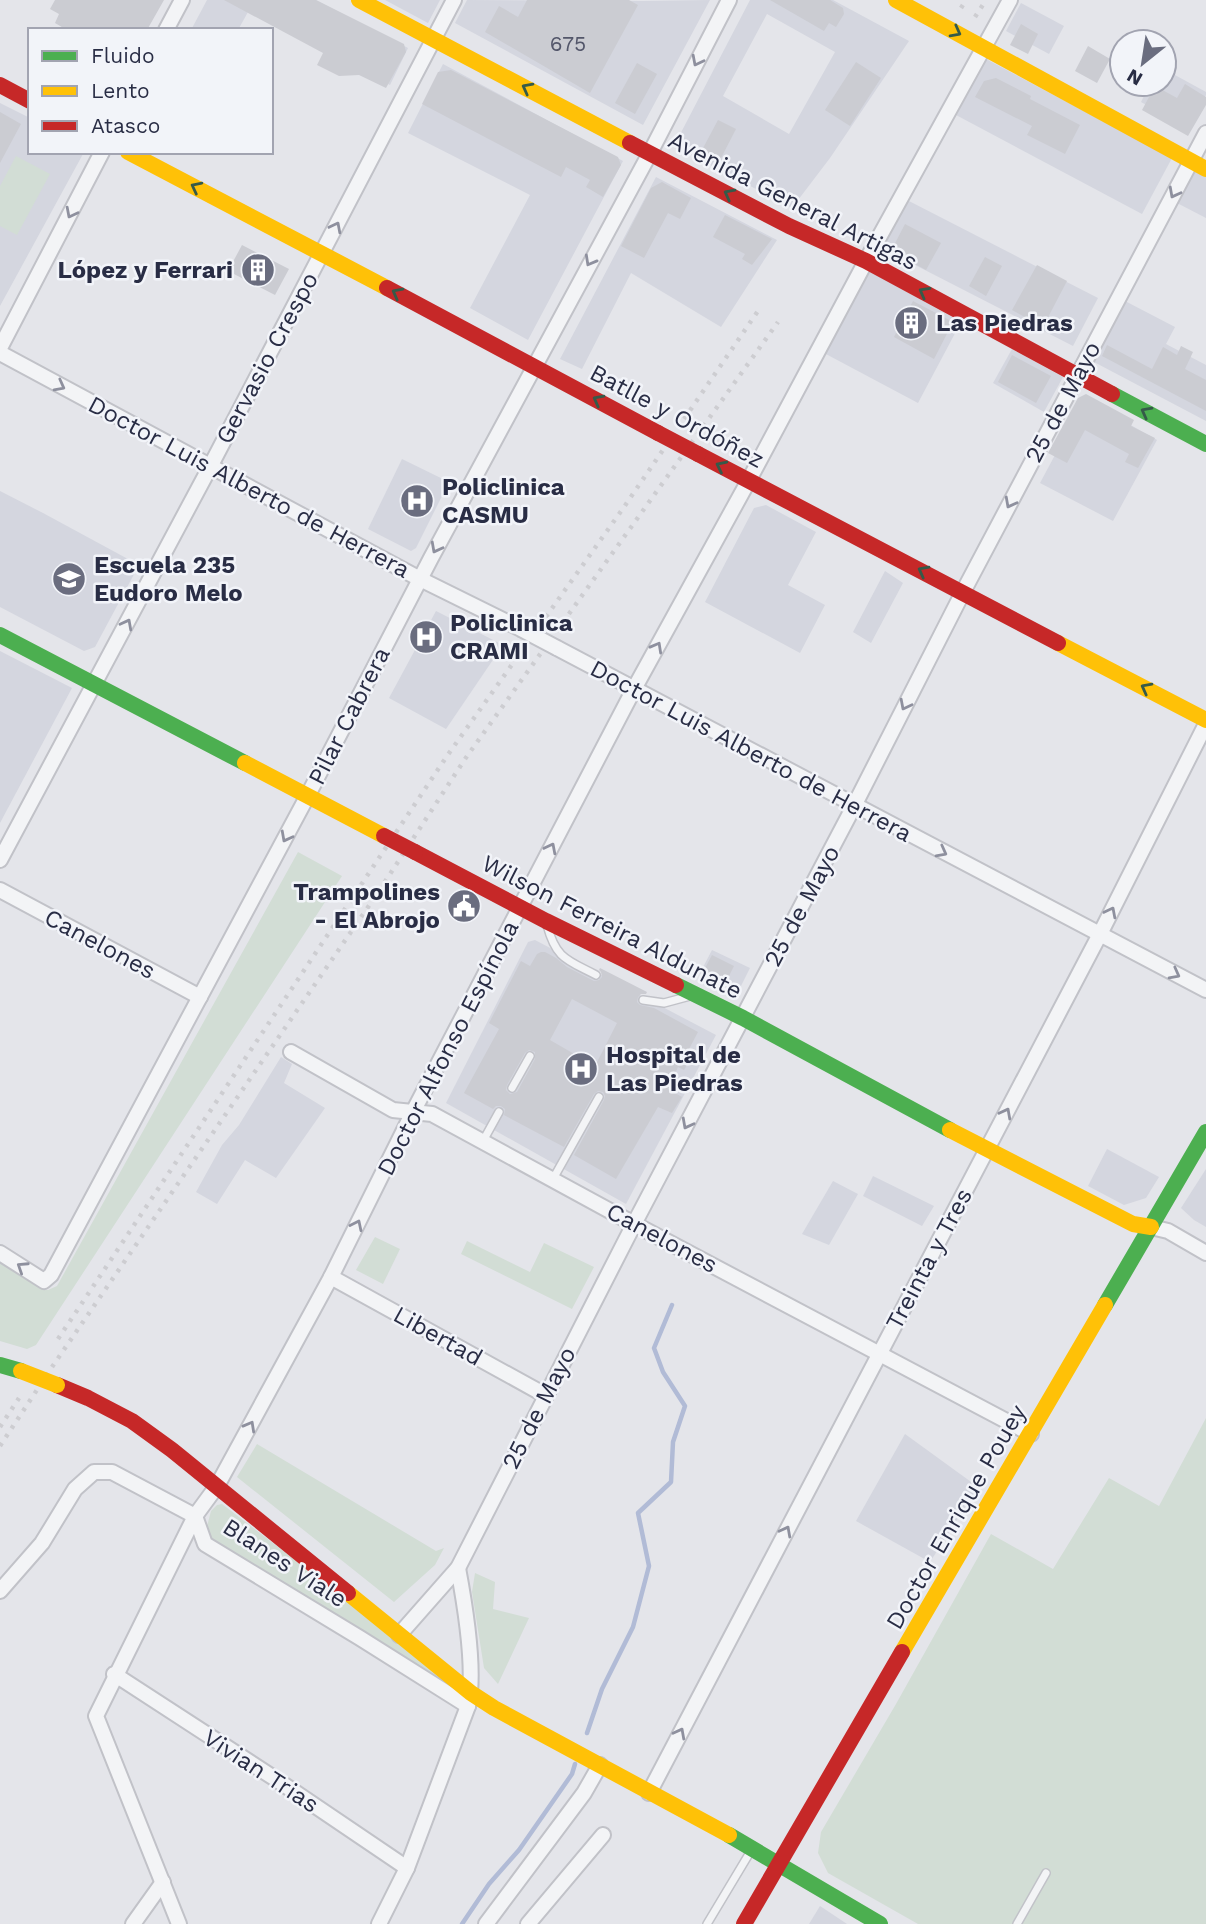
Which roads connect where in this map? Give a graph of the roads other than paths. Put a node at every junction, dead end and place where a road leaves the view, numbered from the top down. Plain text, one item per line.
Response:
1 (182, 0) edge
2 (359, 0) edge
3 (454, 0) edge
4 (729, 0) edge
5 (896, 0) edge
6 (1010, 0) edge
7 (167, 28) edge
8 (433, 39) junction
9 (983, 47) junction
10 (0, 85) edge
11 (28, 100) edge
12 (1206, 133) edge
13 (650, 153) junction
14 (101, 154) edge
15 (132, 154) edge
16 (1191, 161) junction
17 (1206, 169) edge
18 (322, 253) junction
19 (866, 261) junction
20 (0, 351) edge
21 (533, 366) junction
22 (1077, 376) junction
23 (1206, 444) edge
24 (210, 467) junction
25 (749, 480) junction
26 (420, 579) junction
27 (962, 592) junction
28 (0, 635) edge
29 (94, 684) junction
30 (634, 689) junction
31 (1206, 722) edge
32 (308, 795) junction
33 (854, 806) junction
34 (0, 860) edge
35 (0, 890) edge
36 (521, 907) junction
37 (546, 921) junction
38 (1100, 934) junction
39 (596, 975) dead end
40 (1206, 990) edge
41 (695, 994) junction
42 (200, 997) junction
43 (643, 1000) dead end
44 (743, 1018) junction
45 (290, 1052) dead end
46 (530, 1056) dead end
47 (512, 1088) dead end
48 (599, 1097) dead end
49 (413, 1112) junction
50 (499, 1112) dead end
51 (1206, 1132) edge
52 (483, 1141) junction
53 (987, 1150) junction
54 (553, 1179) junction
55 (634, 1224) junction
56 (1151, 1227) junction
57 (0, 1253) edge
58 (1206, 1253) edge
59 (331, 1277) junction
60 (878, 1354) junction
61 (0, 1365) edge
62 (545, 1395) junction
63 (1031, 1434) junction
64 (217, 1486) junction
65 (195, 1516) junction
66 (457, 1568) junction
67 (0, 1591) edge
68 (399, 1634) junction
69 (114, 1674) junction
70 (469, 1699) junction
71 (600, 1765) junction
72 (584, 1793) junction
73 (649, 1793) junction
74 (603, 1835) dead end
75 (753, 1849) junction
76 (779, 1864) junction
77 (407, 1868) junction
78 (1046, 1873) dead end
79 (163, 1882) junction
80 (133, 1924) edge
81 (179, 1924) edge
82 (379, 1924) edge
83 (486, 1924) edge
84 (528, 1924) edge
85 (707, 1924) edge
86 (744, 1924) edge
87 (880, 1924) edge
88 (1017, 1924) edge

1 - 7 street
2 - 8 street, Avenida General Artigas
3 - 8 street, Gervasio Crespo
4 -> 13 street, Pilar Cabrera
5 -> 9 street
6 - 9 street, Doctor Alfonso Espínola
13 -> 8 street, Avenida General Artigas
18 -> 8 street, Gervasio Crespo
9 - 16 street
9 - 19 street, Doctor Alfonso Espínola
10 - 11 street
12 - 16 street, 25 de Mayo
19 -> 13 street, Avenida General Artigas
13 -> 21 street, Pilar Cabrera
14 -> 20 street
18 -> 15 street, Batlle y Ordóñez
16 - 17 street
16 -> 22 street, 25 de Mayo
21 -> 18 street, Batlle y Ordóñez
18 - 24 street, Gervasio Crespo
22 -> 19 street, Avenida General Artigas
19 - 25 street, Doctor Alfonso Espínola
20 -> 24 street, Doctor Luis Alberto de Herrera
25 -> 21 street, Batlle y Ordóñez, bridge
21 -> 26 street, Pilar Cabrera
23 -> 22 street, Avenida General Artigas
22 -> 27 street, 25 de Mayo
24 - 26 street, Doctor Luis Alberto de Herrera
29 -> 24 street, Gervasio Crespo
27 -> 25 street, Batlle y Ordóñez
30 -> 25 street, Doctor Alfonso Espínola
26 - 30 street, Doctor Luis Alberto de Herrera, bridge
26 - 32 street, Pilar Cabrera
31 -> 27 street, Batlle y Ordóñez
27 -> 33 street, 25 de Mayo
28 - 29 street, Wilson Ferreira Aldunate
29 - 32 street, Wilson Ferreira Aldunate
29 - 34 street, Gervasio Crespo
30 - 33 street, Doctor Luis Alberto de Herrera
36 -> 30 street, Doctor Alfonso Espínola
38 -> 31 street, Treinta y Tres
32 - 36 street, Wilson Ferreira Aldunate, bridge
32 -> 42 street, Pilar Cabrera
33 -> 38 street, Doctor Luis Alberto de Herrera
33 - 44 street, 25 de Mayo
35 - 42 street, Canelones
36 - 37 street, Wilson Ferreira Aldunate
36 - 49 street, Doctor Alfonso Espínola
37 - 39 lane
37 - 41 street, Wilson Ferreira Aldunate
38 -> 40 street, Doctor Luis Alberto de Herrera
53 -> 38 street, Treinta y Tres
41 - 43 lane
41 - 44 street, Wilson Ferreira Aldunate
42 -> 57 street, Pilar Cabrera
44 - 53 street, Wilson Ferreira Aldunate
44 -> 55 street, 25 de Mayo
45 - 49 street, Canelones
46 - 47 lane
48 - 54 lane
49 - 52 street, Canelones
59 -> 49 street, Doctor Alfonso Espínola
50 - 52 lane
51 - 56 street, Doctor Enrique Pouey
52 - 54 street, Canelones
53 - 56 street, Wilson Ferreira Aldunate
53 - 60 street, Treinta y Tres
54 - 55 street, Canelones
55 - 60 street, Canelones
55 - 62 street, 25 de Mayo
56 - 58 street, Wilson Ferreira Aldunate
56 - 63 street, Doctor Enrique Pouey
59 - 62 street, Libertad
64 -> 59 street, Doctor Alfonso Espínola
60 - 63 street, Canelones
73 -> 60 street, Treinta y Tres
61 - 64 street, bridge
62 - 66 street, 25 de Mayo
63 - 76 street, Doctor Enrique Pouey
64 - 65 street, Doctor Alfonso Espínola
64 - 68 street
65 - 67 street, Blanes Viale
65 - 69 street, Doctor Alfonso Espínola
65 - 70 street, Blanes Viale
66 - 68 street, 25 de Mayo
66 - 70 street
68 - 70 street
69 - 77 street, Vivian Trias
69 - 79 street, Doctor Alfonso Espínola
70 - 71 street
70 - 77 street
71 - 72 street
71 - 72 street
71 - 73 street
72 - 83 street
73 - 75 street
74 - 84 street
75 - 76 street
75 - 85 lane
76 - 86 street, Doctor Enrique Pouey
76 - 87 street
77 - 82 street
78 - 88 lane
79 - 80 street
79 - 81 street, Doctor Alfonso Espínola

